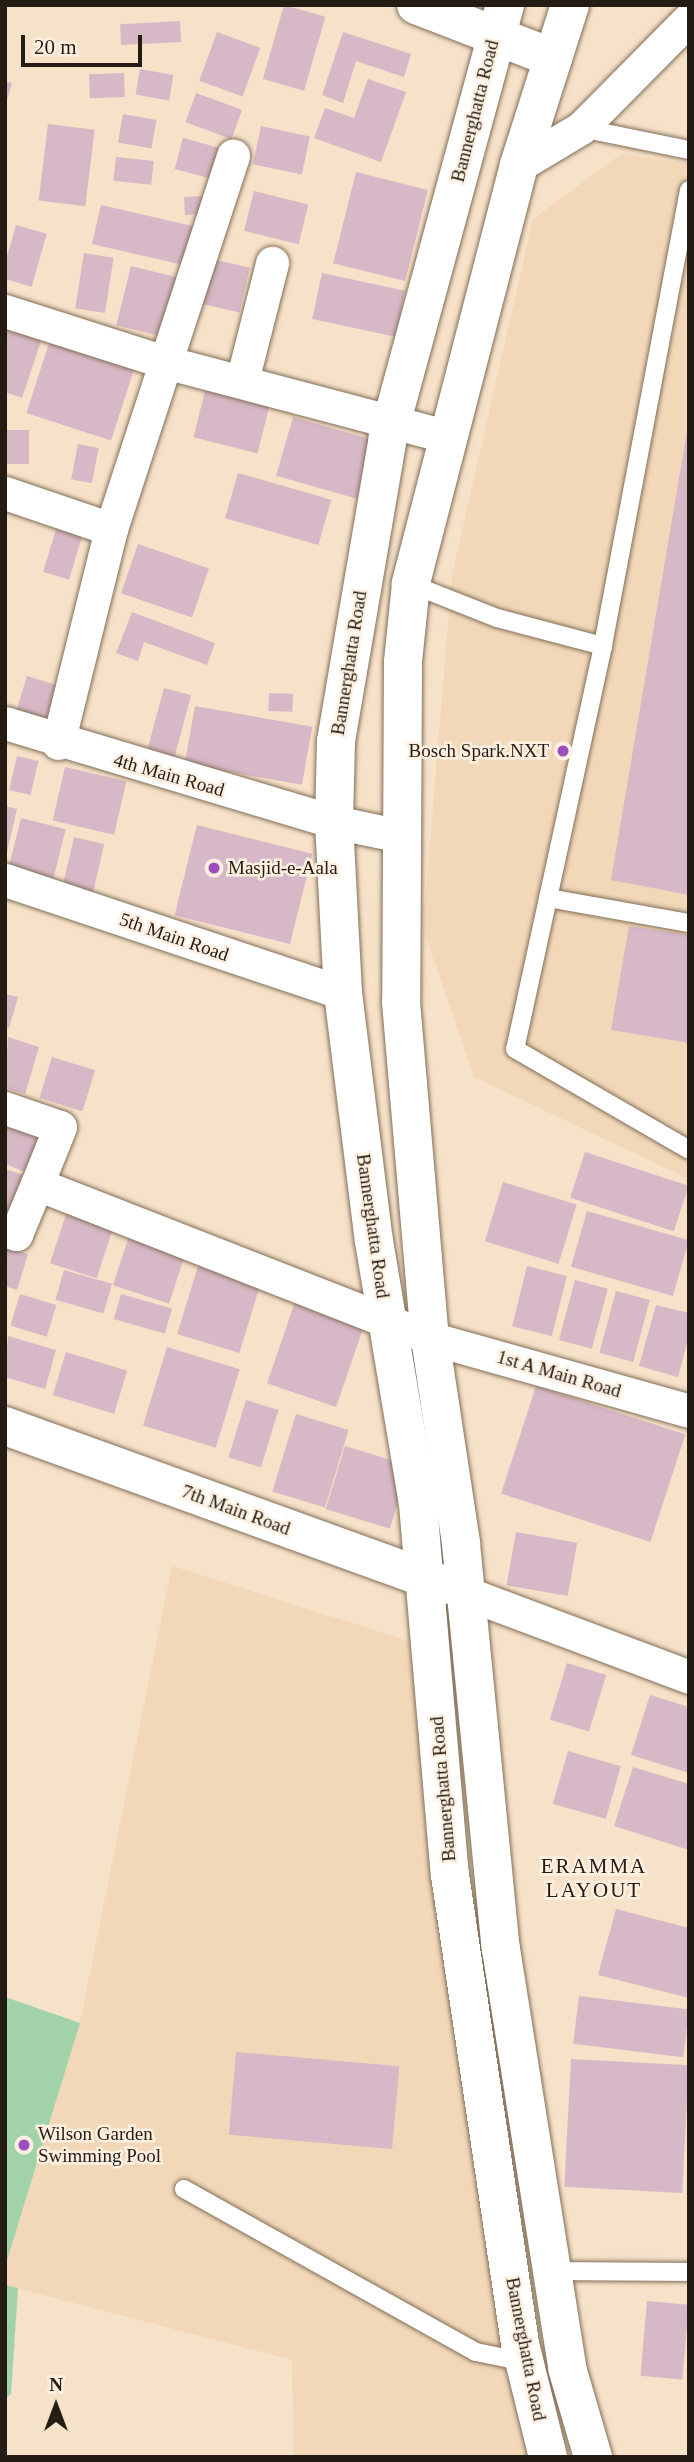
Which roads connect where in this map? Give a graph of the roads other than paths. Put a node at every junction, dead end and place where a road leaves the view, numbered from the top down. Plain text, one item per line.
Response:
1 (416, 5) edge
2 (570, 5) edge
3 (497, 14) edge
4 (689, 19) edge
5 (553, 58) junction
6 (581, 128) junction
7 (689, 150) edge
8 (233, 155) dead end
9 (519, 165) junction
10 (689, 190) edge
11 (272, 263) dead end
12 (5, 311) edge
13 (165, 362) junction
14 (242, 381) junction
15 (393, 419) junction
16 (449, 437) junction
17 (5, 493) edge
18 (111, 529) junction
19 (411, 584) junction
20 (603, 646) junction
21 (5, 723) edge
22 (58, 743) junction
23 (334, 822) junction
24 (401, 836) junction
25 (5, 880) edge
26 (548, 898) junction
27 (689, 923) edge
28 (343, 993) junction
29 (5, 1108) edge
30 (689, 1150) edge
31 (37, 1184) junction
32 (5, 1230) edge
33 (387, 1321) junction
34 (430, 1338) junction
35 (689, 1411) edge
36 (5, 1426) edge
37 (424, 1578) junction
38 (466, 1593) junction
39 (689, 1677) edge
40 (184, 2189) dead end
41 (553, 2271) junction
42 (689, 2272) edge
43 (511, 2275) junction
44 (524, 2362) junction
45 (548, 2457) edge
46 (593, 2457) edge

1 - 3 main road
2 - 5 main road, Bannerghatta Road
3 - 5 main road
3 - 15 main road, Bannerghatta Road
4 - 6 street
5 - 9 main road, Bannerghatta Road
6 - 7 lane
6 - 9 street
8 - 13 street
9 - 16 main road, Bannerghatta Road
10 - 20 lane
11 - 14 street
12 - 13 street
13 - 14 street
13 - 18 street
14 - 15 street
15 - 16 street
15 - 23 main road, Bannerghatta Road
16 - 19 main road, Bannerghatta Road
17 - 18 street
18 - 22 street
19 - 20 lane
19 - 24 main road, Bannerghatta Road
20 - 26 lane
21 - 22 street, 4th Main Road
22 - 23 street, 4th Main Road
23 - 24 street, 4th Main Road
23 - 28 main road, Bannerghatta Road
24 - 34 main road, Bannerghatta Road
25 - 28 street, 5th Main Road
26 - 27 lane
26 - 30 lane
28 - 33 main road, Bannerghatta Road
29 - 31 street
31 - 32 street
31 - 33 street, 1st A Main Road
33 - 34 street, 1st A Main Road
33 - 37 main road, Bannerghatta Road
34 - 35 street, 1st A Main Road
34 - 38 main road, Bannerghatta Road
36 - 37 main road, 7th Main Road
37 - 38 main road, 7th Main Road
37 - 43 main road, Bannerghatta Road
38 - 39 street
38 - 41 main road, Bannerghatta Road
40 - 44 lane
41 - 42 lane
41 - 43 street
41 - 46 main road, Bannerghatta Road
43 - 44 main road, Bannerghatta Road
44 - 45 main road, Bannerghatta Road

